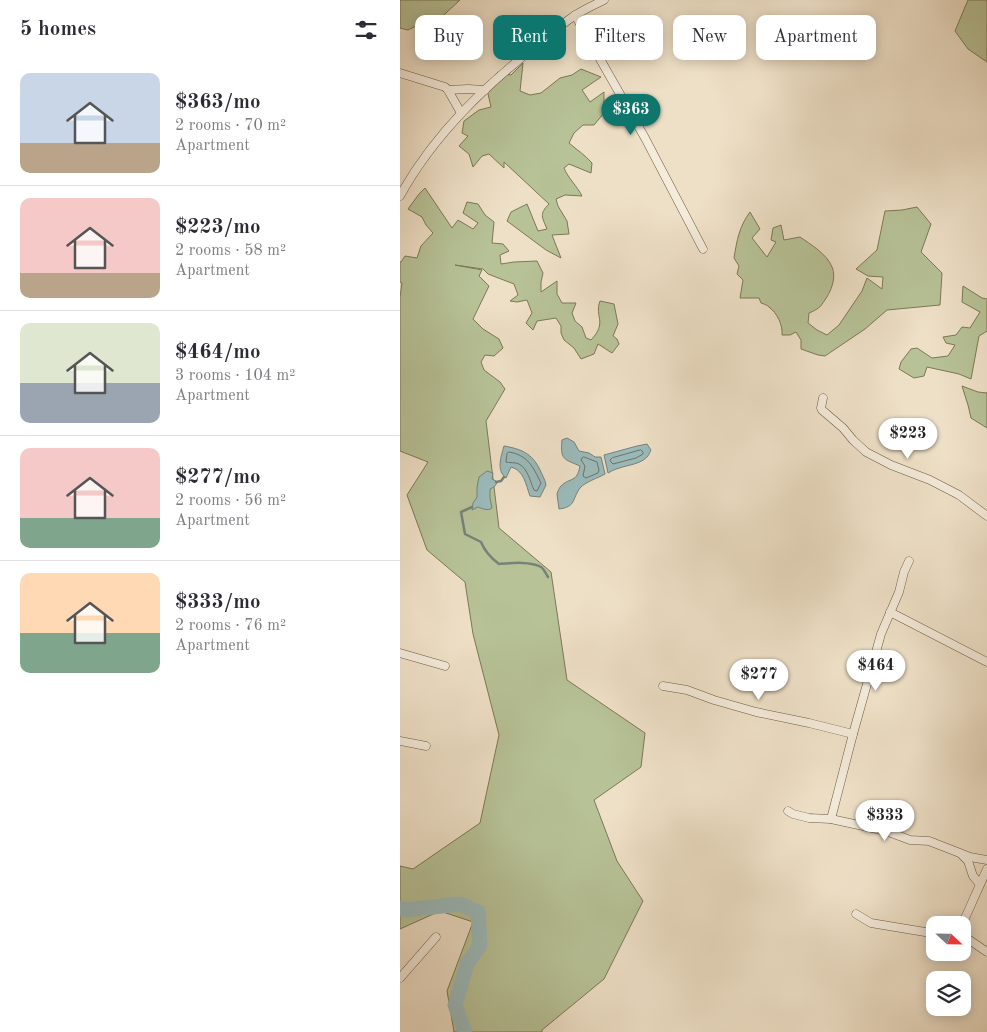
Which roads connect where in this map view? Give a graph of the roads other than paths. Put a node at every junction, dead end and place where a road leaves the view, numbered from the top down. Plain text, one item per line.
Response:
1 (604, 0) edge
2 (575, 15) junction
3 (400, 73) edge
4 (448, 90) junction
5 (485, 90) junction
6 (461, 113) junction
7 (400, 196) edge
8 (703, 249) dead end
9 (823, 398) dead end
10 (987, 516) edge
11 (909, 560) dead end
12 (890, 612) junction
13 (400, 653) edge
14 (987, 662) edge
15 (446, 666) dead end
16 (662, 686) dead end
17 (853, 734) junction
18 (400, 741) edge
19 (426, 746) dead end
20 (788, 811) dead end
21 (831, 819) junction
22 (961, 854) junction
23 (987, 860) edge
24 (987, 869) edge
25 (980, 884) junction
26 (856, 914) dead end
27 (966, 916) edge
28 (926, 932) edge
29 (436, 937) dead end
30 (971, 941) edge
31 (987, 952) edge
32 (400, 978) edge

1 - 2 street
2 - 5 street
2 - 8 street
3 - 4 street
4 - 5 street
4 - 6 street
5 - 6 street
6 - 7 street
9 - 10 street
11 - 12 street
12 - 14 street
12 - 17 street
13 - 15 street
16 - 17 street
17 - 21 street
18 - 19 street
20 - 21 street
21 - 22 street
22 - 23 street
22 - 25 street
24 - 25 street
25 - 27 street
26 - 28 street
29 - 32 street
30 - 31 street

